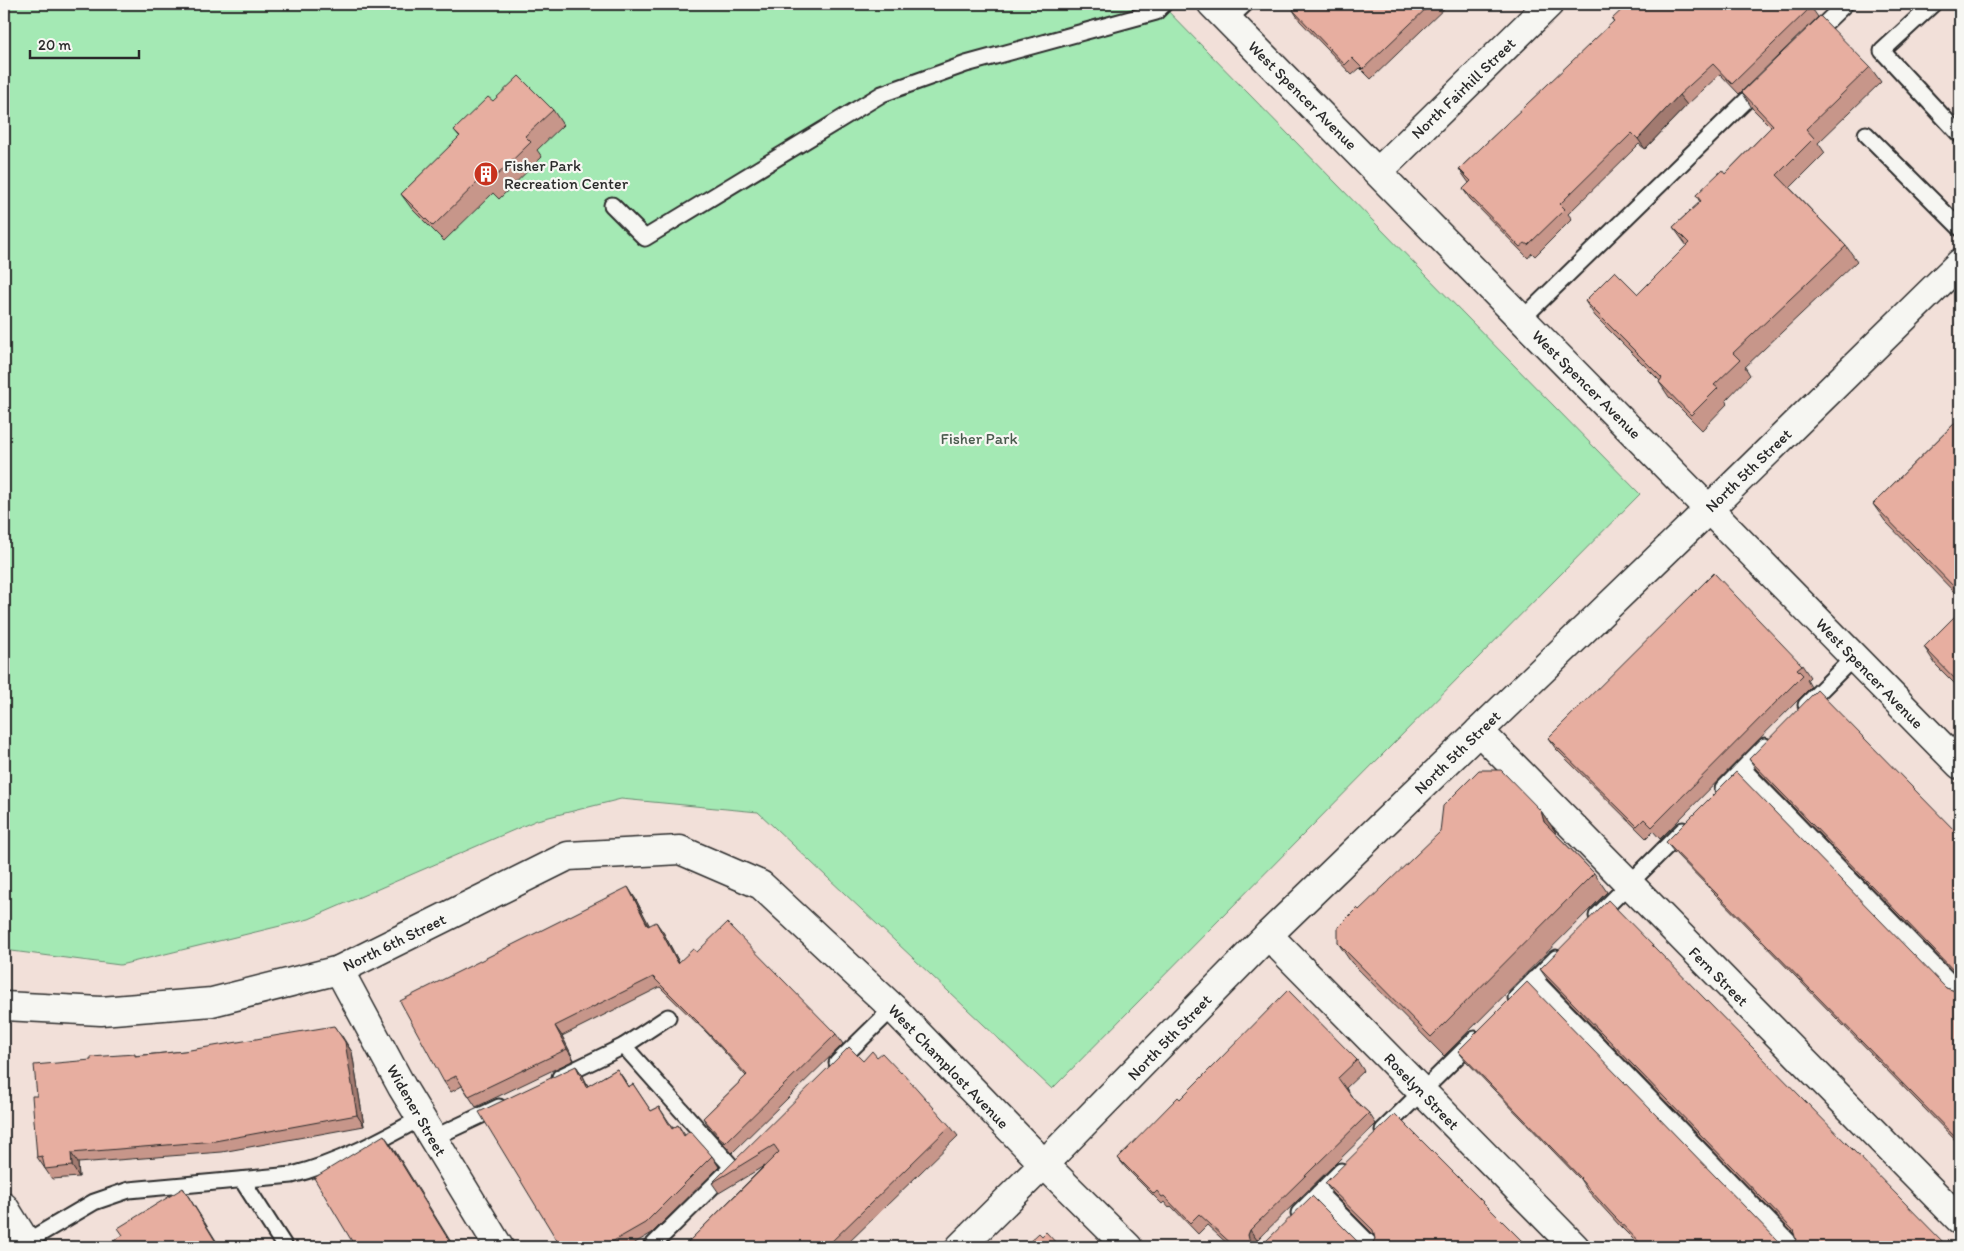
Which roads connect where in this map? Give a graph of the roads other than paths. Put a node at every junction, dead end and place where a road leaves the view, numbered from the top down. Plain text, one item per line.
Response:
1 (1164, 4) edge
2 (1549, 4) edge
3 (1845, 4) edge
4 (1933, 4) edge
5 (1228, 9) edge
6 (1803, 45) edge
7 (1775, 72) edge
8 (1866, 134) dead end
9 (1960, 135) edge
10 (1378, 172) junction
11 (612, 205) dead end
12 (1960, 228) edge
13 (1960, 263) edge
14 (1522, 319) junction
15 (1709, 509) junction
16 (1854, 657) junction
17 (1798, 713) edge
18 (1478, 732) junction
19 (1778, 734) edge
20 (1960, 765) edge
21 (1743, 769) junction
22 (1709, 803) edge
23 (1696, 816) edge
24 (1629, 884) junction
25 (766, 890) joint
26 (1588, 925) edge
27 (1268, 935) junction
28 (1568, 945) edge
29 (339, 970) junction
30 (1534, 979) junction
31 (1960, 992) edge
32 (4, 1006) edge
33 (1506, 1007) edge
34 (893, 1008) junction
35 (668, 1017) dead end
36 (1485, 1028) edge
37 (624, 1046) junction
38 (830, 1070) edge
39 (546, 1084) edge
40 (1422, 1092) junction
41 (511, 1100) edge
42 (427, 1128) junction
43 (1374, 1139) edge
44 (1353, 1159) edge
45 (1044, 1164) junction
46 (242, 1180) junction
47 (1319, 1193) junction
48 (5, 1212) edge
49 (1292, 1220) edge
50 (1960, 1220) edge
51 (28, 1245) edge
52 (284, 1247) edge
53 (499, 1247) edge
54 (651, 1247) edge
55 (960, 1247) edge
56 (1128, 1247) edge
57 (1373, 1247) edge
58 (1575, 1247) edge
59 (1794, 1247) edge

1 - 11 lane
2 - 10 street, North Fairhill Street
3 - 6 lane
4 - 9 lane
5 - 10 street, West Spencer Avenue
7 - 14 lane
8 - 12 lane
10 - 14 street, West Spencer Avenue
13 - 15 street, North 5th Street
14 - 15 street, West Spencer Avenue
15 - 16 street, West Spencer Avenue
15 - 18 street, North 5th Street
16 - 17 lane
16 - 20 street, West Spencer Avenue
18 - 24 street, Fern Street
18 - 27 street, North 5th Street
19 - 21 lane
21 - 22 lane
21 - 31 lane
23 - 24 lane
24 - 26 lane
24 - 50 street, Fern Street
25 - 29 street, North 6th Street
25 - 34 street, West Champlost Avenue
27 - 40 street, Roselyn Street
27 - 45 street, North 5th Street
28 - 30 lane
29 - 32 street, North 6th Street
29 - 42 street, Widener Street
30 - 33 lane
30 - 59 lane
34 - 38 lane
34 - 45 street, West Champlost Avenue
35 - 37 lane
36 - 40 lane
37 - 39 lane
37 - 54 lane
40 - 43 lane
40 - 58 street, Roselyn Street
41 - 42 lane
42 - 46 lane
42 - 53 street, Widener Street
44 - 47 lane
45 - 55 street, North 5th Street
45 - 56 street, West Champlost Avenue
46 - 51 lane
46 - 52 lane
47 - 49 lane
47 - 57 lane
48 - 51 street

